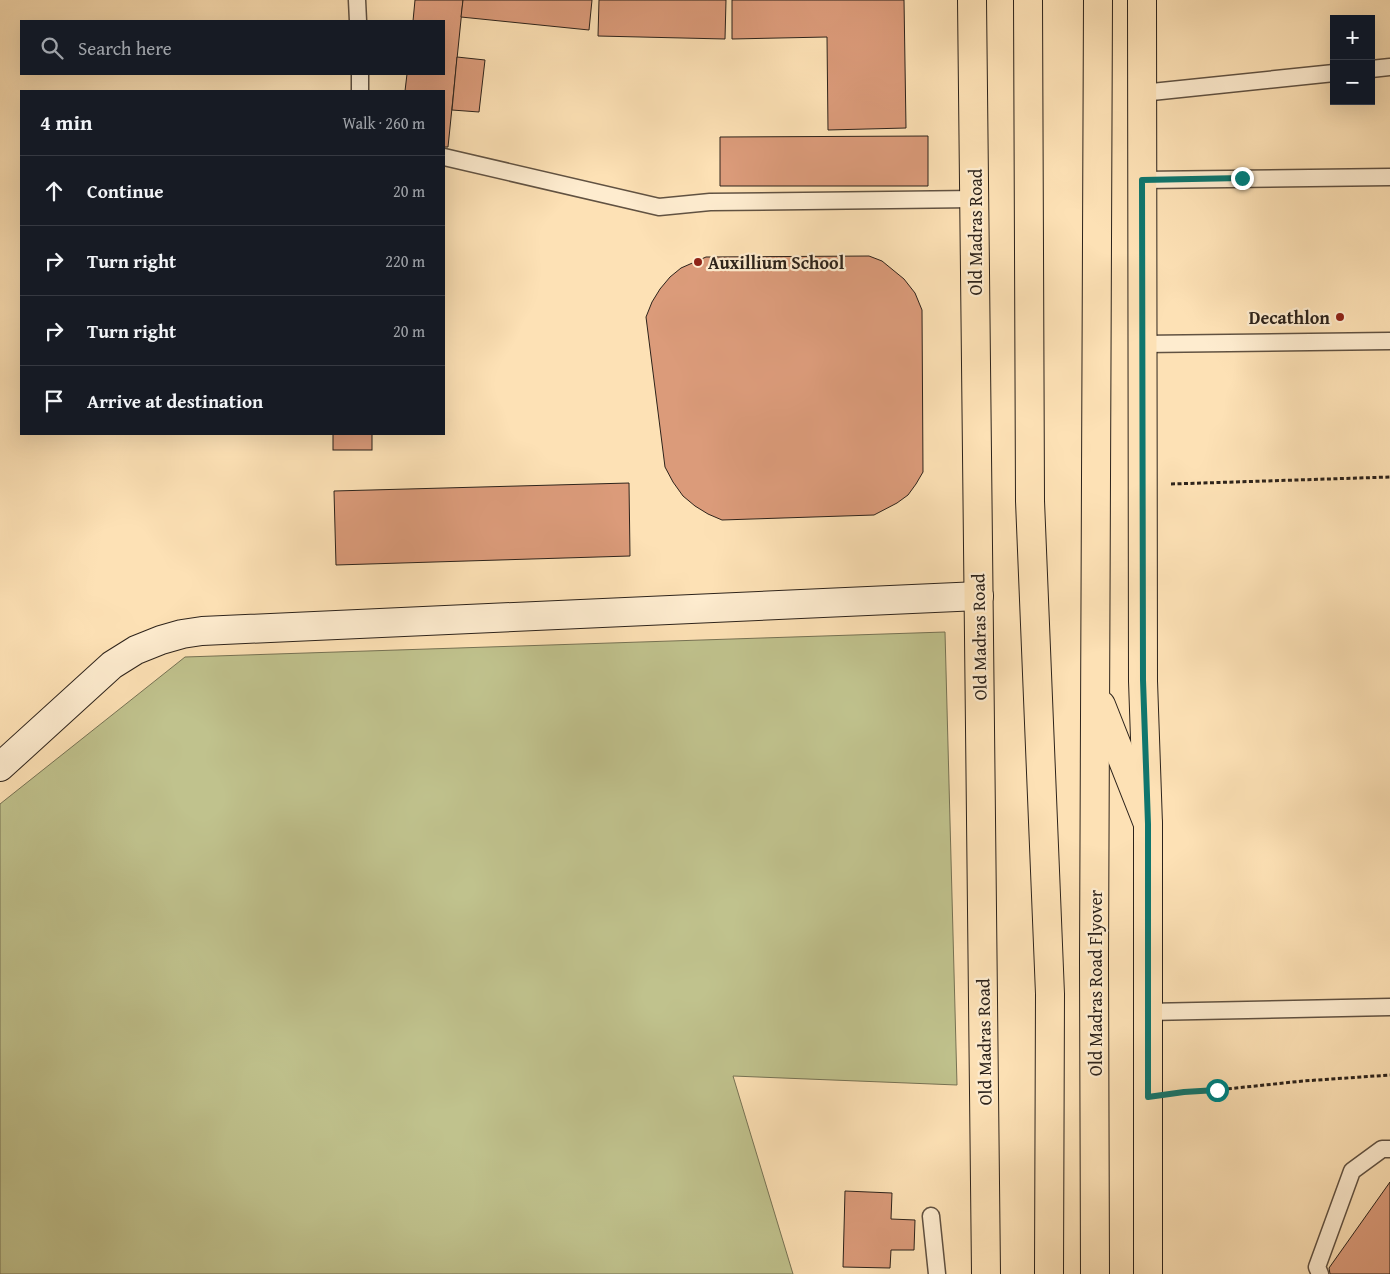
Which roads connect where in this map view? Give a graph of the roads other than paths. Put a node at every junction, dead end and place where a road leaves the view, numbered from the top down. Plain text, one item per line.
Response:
1 (357, 0) edge
2 (972, 0) edge
3 (1028, 0) edge
4 (1098, 0) edge
5 (1142, 0) edge
6 (358, 20) edge
7 (1390, 67) edge
8 (1375, 69) edge
9 (1330, 73) edge
10 (360, 75) edge
11 (360, 90) edge
12 (1142, 93) junction
13 (445, 157) edge
14 (1390, 177) edge
15 (1142, 180) junction
16 (975, 199) junction
17 (1390, 341) edge
18 (1142, 344) junction
19 (979, 596) junction
20 (1095, 692) junction
21 (0, 767) edge
22 (1148, 824) junction
23 (1390, 1007) edge
24 (1147, 1012) junction
25 (1390, 1149) edge
26 (931, 1216) dead end
27 (937, 1274) edge
28 (986, 1274) edge
29 (1049, 1274) edge
30 (1095, 1274) edge
31 (1148, 1274) edge
32 (1320, 1274) edge

1 - 6 lane
2 - 16 main road, Old Madras Road
3 - 29 main road
4 - 20 main road
5 - 12 main road
7 - 8 lane
9 - 12 lane
10 - 11 lane
12 - 15 main road
13 - 16 lane
14 - 15 lane
15 - 18 main road
16 - 19 main road, Old Madras Road
17 - 18 lane
18 - 22 main road
19 - 21 street
19 - 28 main road, Old Madras Road
20 - 22 main road
20 - 30 main road, Old Madras Road Flyover
22 - 24 main road
23 - 24 lane
24 - 31 main road
25 - 32 lane
26 - 27 lane

